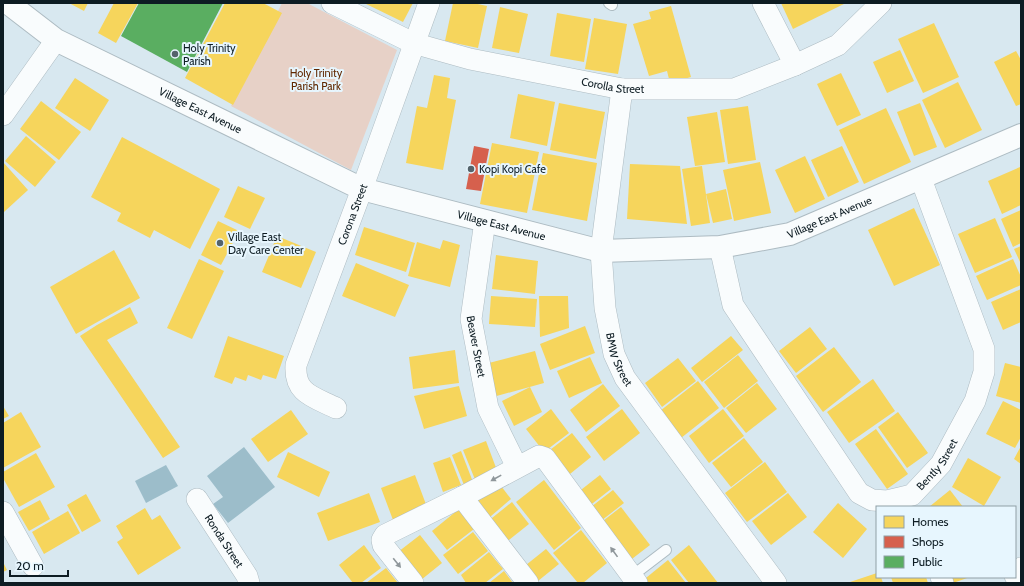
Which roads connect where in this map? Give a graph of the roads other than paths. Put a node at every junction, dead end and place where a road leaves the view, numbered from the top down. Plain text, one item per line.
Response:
1 (8, 3) edge
2 (332, 3) edge
3 (428, 3) edge
4 (763, 3) edge
5 (881, 3) edge
6 (56, 40) junction
7 (413, 43) junction
8 (795, 65) junction
9 (622, 89) junction
10 (3, 115) edge
11 (1021, 135) edge
12 (921, 179) junction
13 (362, 189) junction
14 (485, 221) junction
15 (720, 247) junction
16 (602, 251) junction
17 (336, 408) dead end
18 (517, 467) junction
19 (462, 497) junction
20 (197, 499) dead end
21 (914, 501) edge
22 (3, 512) edge
23 (666, 550) dead end
24 (33, 566) dead end
25 (635, 580) edge
26 (249, 583) edge
27 (413, 583) edge
28 (528, 583) edge
29 (776, 583) edge

1 - 6 street, Village East Avenue
2 - 7 street, Corolla Street
3 - 7 street, Corona Street
4 - 8 street
5 - 8 street, Corolla Street
6 - 10 street
6 - 13 street, Village East Avenue
7 - 9 street, Corolla Street
7 - 13 street, Corona Street
8 - 9 street, Corolla Street
9 - 16 street, BMW Street
11 - 12 street, Village East Avenue
12 - 15 street, Village East Avenue
12 - 21 street, Bently Street
13 - 14 street, Village East Avenue
13 - 17 street, Corona Street
14 - 16 street, Village East Avenue
14 - 18 street, Beaver Street
15 - 16 street, Village East Avenue
15 - 21 street, Bently Street
16 - 29 street, BMW Street
18 -> 19 street
25 -> 18 street
19 -> 27 street
19 - 28 street
20 - 26 street, Ronda Street
22 - 24 street
23 - 25 lane

